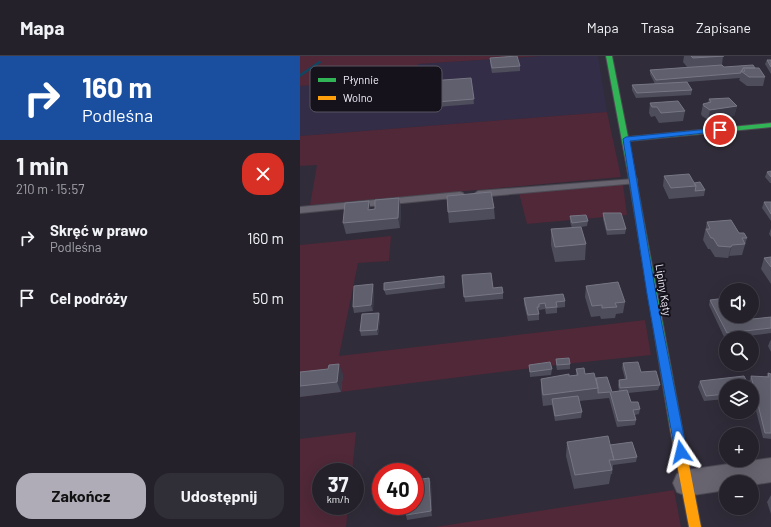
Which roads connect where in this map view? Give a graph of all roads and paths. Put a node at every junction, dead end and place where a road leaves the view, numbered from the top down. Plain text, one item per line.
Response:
1 (609, 56) edge
2 (771, 125) edge
3 (626, 139) junction
4 (634, 181) junction
5 (300, 210) edge
6 (771, 470) edge
7 (687, 483) junction
8 (696, 527) edge

1 - 3 street, Lipiny Kąty
2 - 3 street
3 - 4 street, Lipiny Kąty
4 - 5 lane
4 - 7 street, Lipiny Kąty
6 - 7 street
7 - 8 street, Lipiny Kąty

